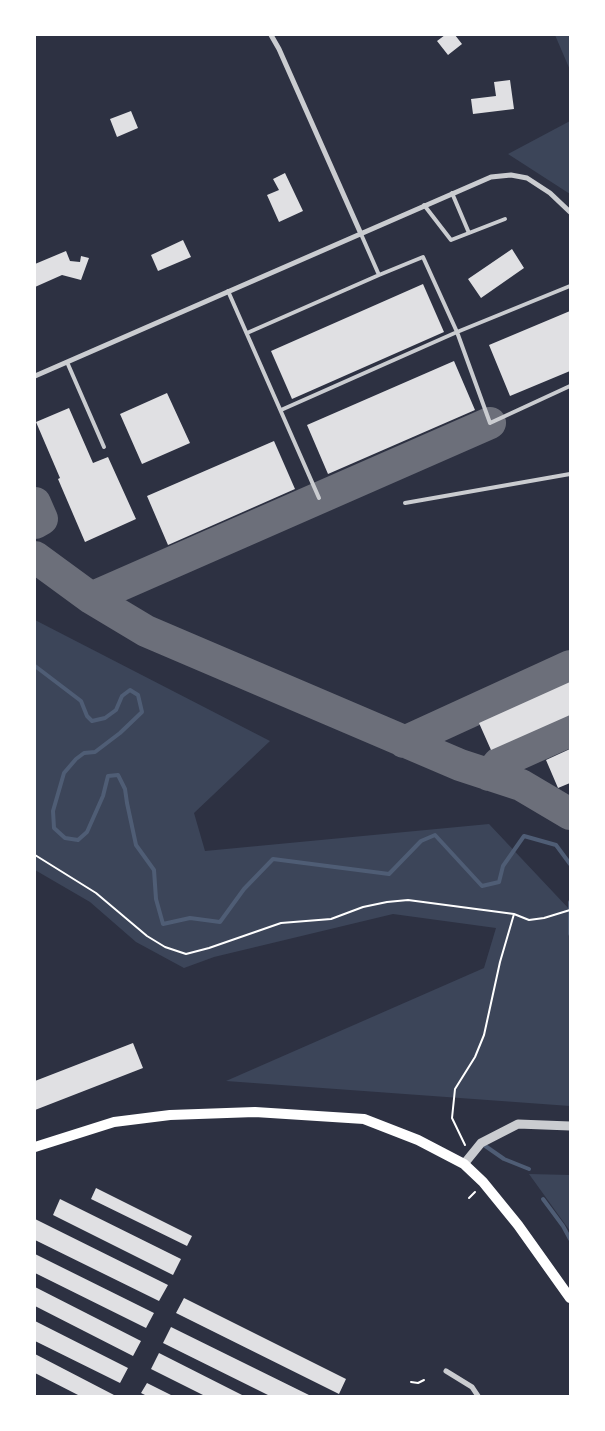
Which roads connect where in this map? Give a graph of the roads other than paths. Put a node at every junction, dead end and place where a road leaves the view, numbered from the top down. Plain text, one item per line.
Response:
1 (271, 35) edge
2 (452, 194) junction
3 (424, 205) junction
4 (570, 212) edge
5 (505, 219) dead end
6 (470, 233) junction
7 (361, 234) junction
8 (379, 275) junction
9 (570, 286) edge
10 (228, 291) junction
11 (457, 332) junction
12 (247, 333) junction
13 (67, 362) junction
14 (35, 376) edge
15 (570, 386) edge
16 (280, 410) junction
17 (104, 447) dead end
18 (570, 474) edge
19 (319, 498) dead end
20 (405, 503) dead end
21 (570, 1126) edge
22 (35, 1147) edge
23 (464, 1164) junction
24 (570, 1298) edge
25 (446, 1371) dead end
26 (478, 1396) edge

1 - 7 street
2 - 3 street
2 - 4 street
2 - 6 lane
3 - 6 lane
3 - 7 street
5 - 6 lane
7 - 8 lane
7 - 10 street
8 - 11 lane
8 - 12 lane
9 - 11 lane
10 - 12 lane
10 - 13 street
11 - 15 lane
11 - 16 lane
12 - 16 lane
13 - 14 street
13 - 17 lane
16 - 19 lane
18 - 20 lane
21 - 23 street
22 - 23 main road
23 - 24 main road
25 - 26 street

